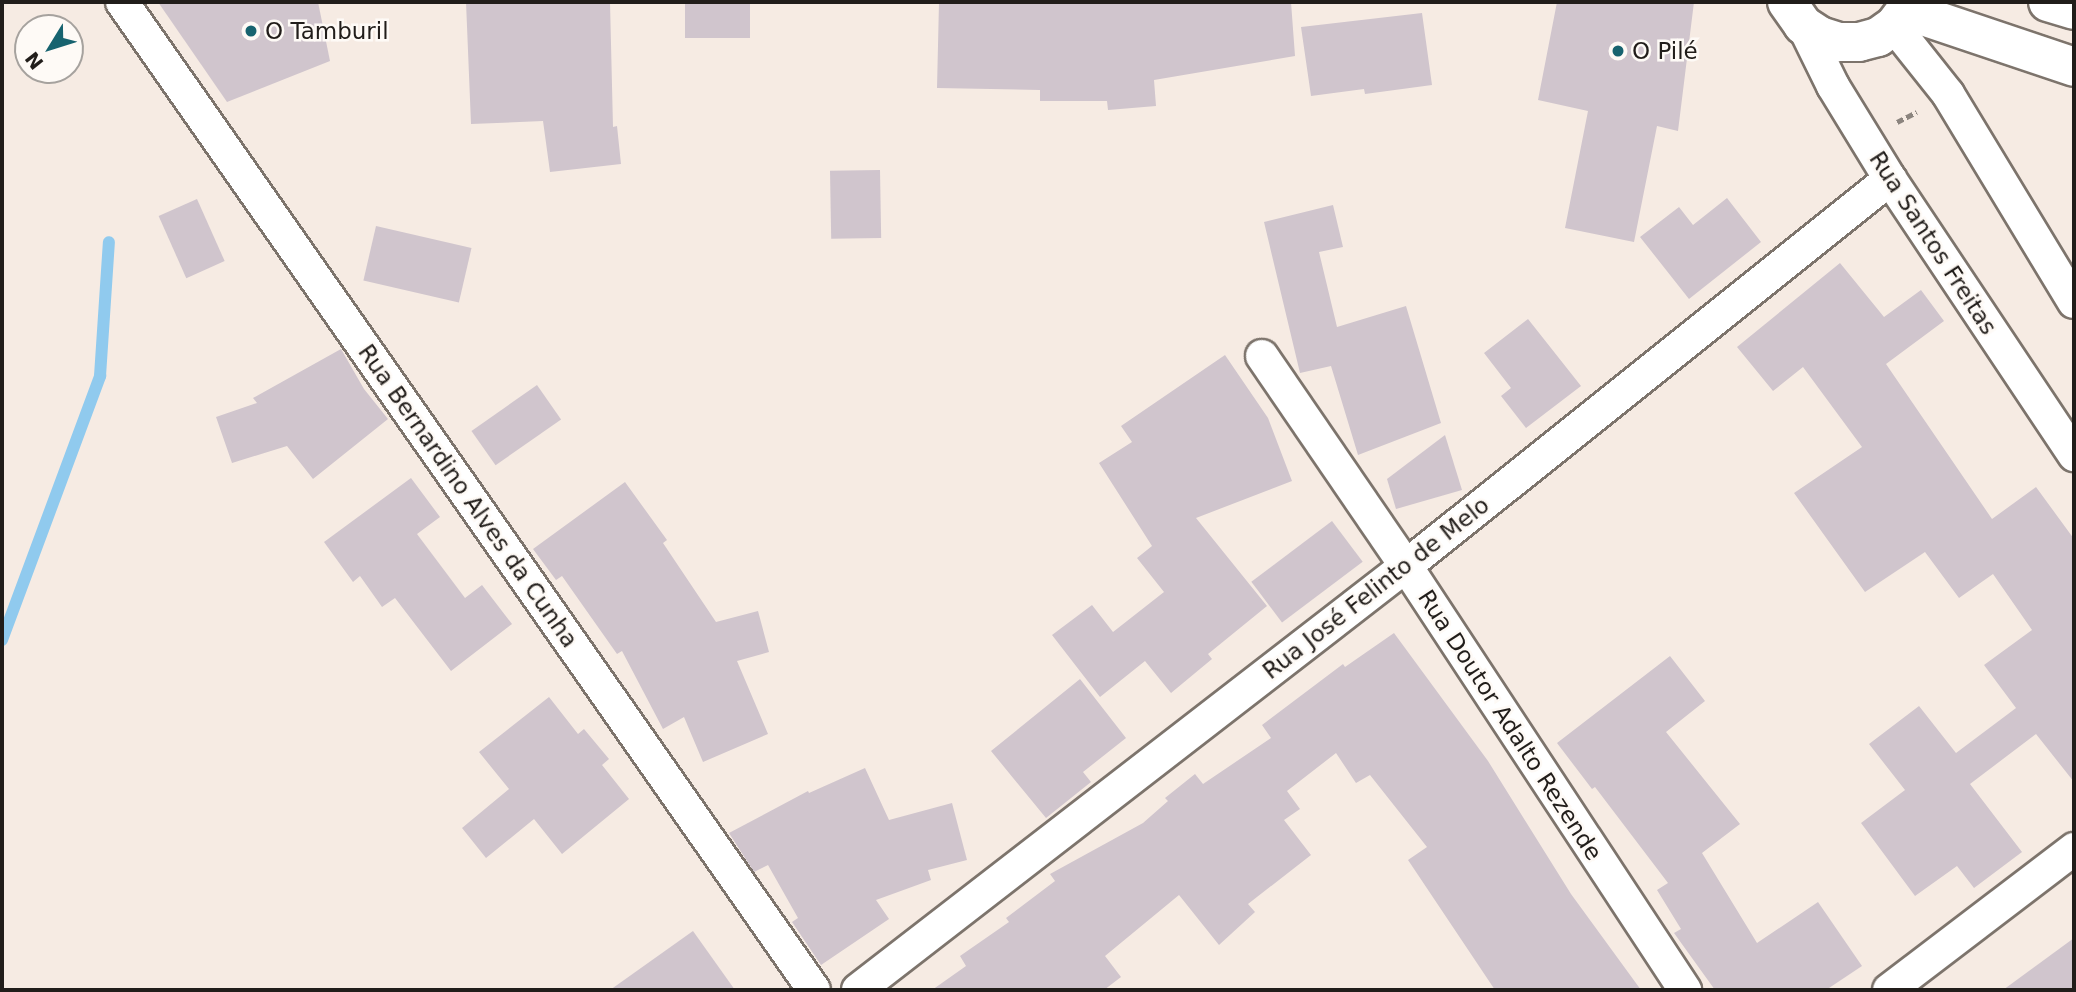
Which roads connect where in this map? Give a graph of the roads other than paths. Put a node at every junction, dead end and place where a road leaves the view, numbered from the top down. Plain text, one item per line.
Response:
1 (122, 2) edge
2 (2050, 2) edge
3 (2074, 10) edge
4 (1795, 13) edge
5 (1905, 13) edge
6 (2074, 68) edge
7 (1890, 179) junction
8 (2074, 302) edge
9 (1262, 356) dead end
10 (2074, 455) edge
11 (1406, 566) junction
12 (2074, 849) edge
13 (814, 990) edge
14 (858, 990) edge
15 (1685, 990) edge
16 (1889, 990) edge

1 - 13 street, Rua Bernardino Alves da Cunha
2 - 3 main road
4 - 5 main road
4 - 7 street, Rua Santos Freitas
5 - 6 main road
5 - 8 street
7 - 10 street, Rua Santos Freitas
7 - 11 street, Rua José Felinto de Melo
9 - 11 street, Rua Doutor Adalto Rezende
11 - 14 street, Rua José Felinto de Melo
11 - 15 street, Rua Doutor Adalto Rezende
12 - 16 street

